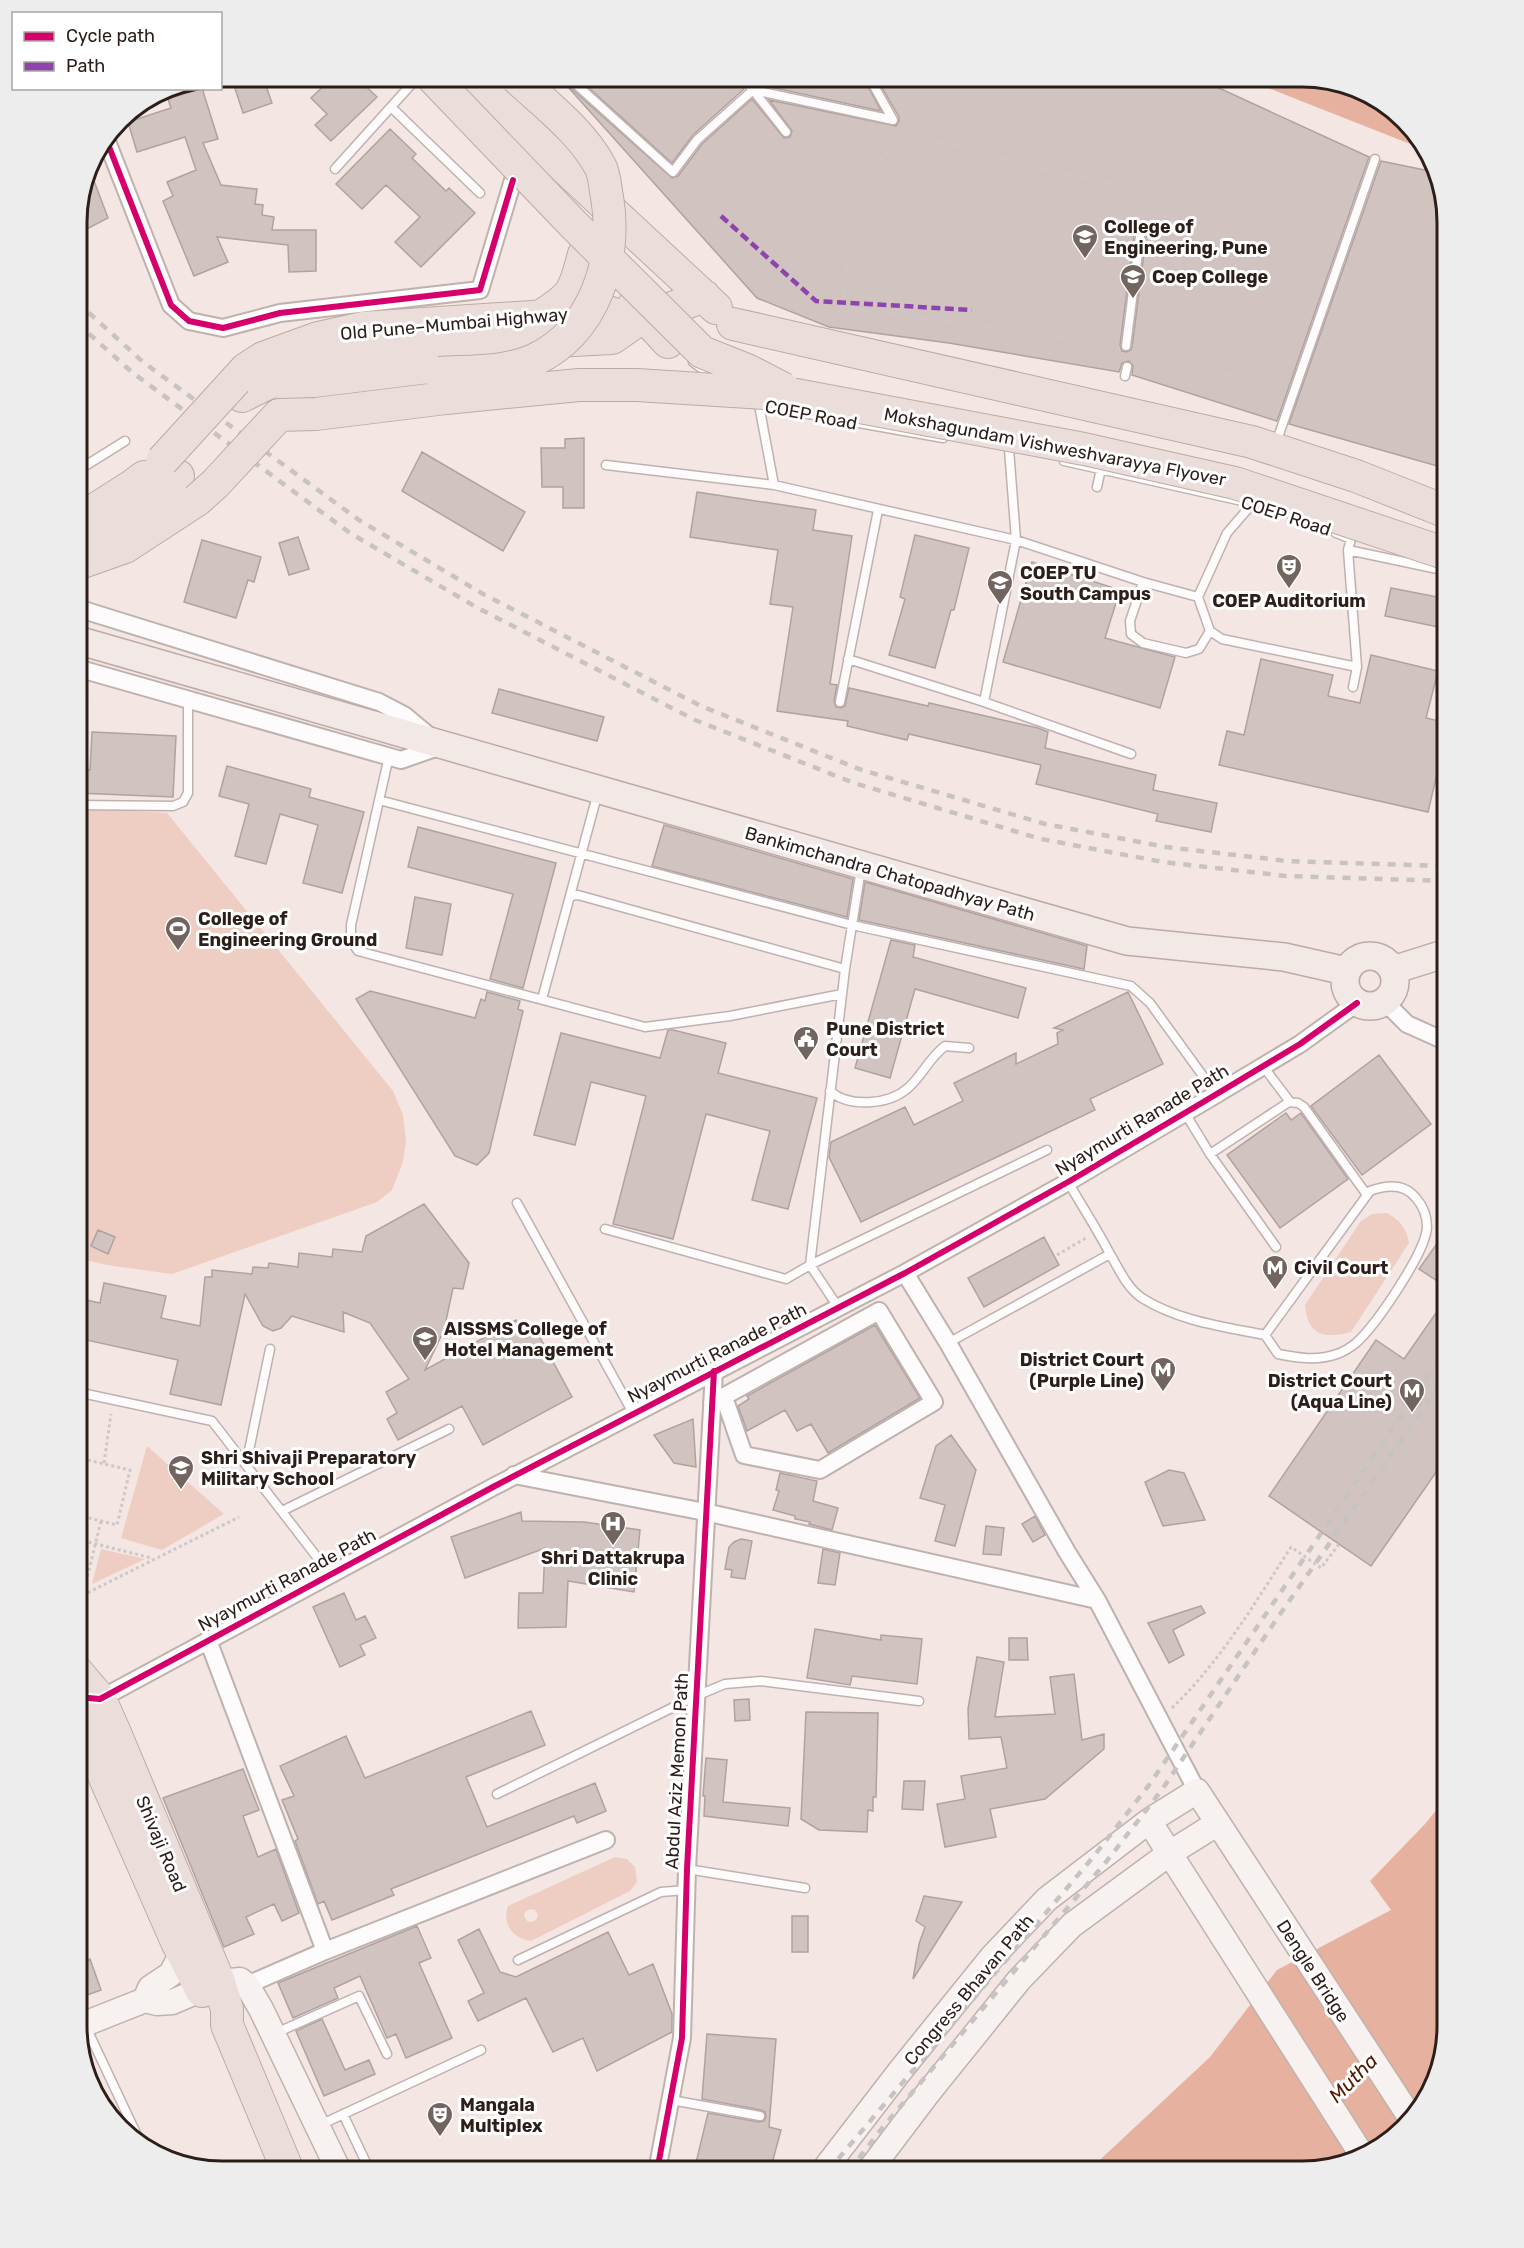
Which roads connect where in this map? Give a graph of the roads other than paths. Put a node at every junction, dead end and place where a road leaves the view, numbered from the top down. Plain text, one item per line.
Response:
1 (412, 87) edge
2 (431, 87) edge
3 (432, 87) edge
4 (484, 87) edge
5 (517, 87) edge
6 (526, 87) edge
7 (579, 87) edge
8 (750, 87) edge
9 (875, 87) edge
10 (753, 90) junction
11 (391, 107) junction
12 (786, 132) dead end
13 (109, 148) edge
14 (1375, 159) dead end
15 (334, 168) dead end
16 (513, 180) junction
17 (586, 187) junction
18 (480, 194) dead end
19 (1141, 229) road end
20 (584, 254) junction
21 (704, 296) junction
22 (541, 316) junction
23 (733, 324) junction
24 (631, 326) junction
25 (1126, 346) road end
26 (677, 349) junction
27 (239, 388) junction
28 (796, 395) junction
29 (759, 405) junction
30 (279, 415) junction
31 (952, 440) dead end
32 (125, 441) dead end
33 (998, 447) dead end
34 (1009, 449) junction
35 (1274, 449) junction
36 (1020, 451) dead end
37 (1051, 458) dead end
38 (87, 465) edge
39 (606, 465) dead end
40 (170, 468) junction
41 (1101, 470) junction
42 (774, 485) junction
43 (1097, 487) dead end
44 (1437, 508) edge
45 (878, 510) junction
46 (87, 514) edge
47 (1329, 530) dead end
48 (1016, 540) junction
49 (1348, 550) junction
50 (1437, 550) edge
51 (87, 553) edge
52 (87, 560) edge
53 (1437, 569) edge
54 (1143, 582) junction
55 (1198, 597) junction
56 (87, 611) edge
57 (1210, 632) junction
58 (87, 643) edge
59 (848, 659) junction
60 (1357, 667) junction
61 (87, 671) edge
62 (1353, 687) dead end
63 (188, 699) junction
64 (840, 702) dead end
65 (984, 702) junction
66 (441, 746) junction
67 (1131, 754) dead end
68 (389, 756) junction
69 (599, 791) junction
70 (379, 800) junction
71 (87, 805) edge
72 (581, 853) junction
73 (861, 866) junction
74 (570, 896) junction
75 (852, 925) junction
76 (1437, 956) edge
77 (845, 969) junction
78 (1393, 970) junction
79 (1346, 971) junction
80 (842, 994) junction
81 (542, 999) junction
82 (1385, 1002) junction
83 (1357, 1003) junction
84 (1437, 1037) edge
85 (969, 1048) dead end
86 (1263, 1066) junction
87 (1203, 1077) dead end
88 (831, 1091) junction
89 (1290, 1102) junction
90 (1185, 1113) junction
91 (1047, 1150) dead end
92 (1210, 1154) junction
93 (1068, 1182) junction
94 (1367, 1195) junction
95 (517, 1203) dead end
96 (604, 1229) dead end
97 (1276, 1247) dead end
98 (1110, 1254) junction
99 (810, 1265) junction
100 (905, 1273) junction
101 (838, 1307) junction
102 (1265, 1335) junction
103 (948, 1343) junction
104 (270, 1349) dead end
105 (714, 1371) junction
106 (87, 1394) edge
107 (718, 1400) junction
108 (633, 1413) junction
109 (449, 1429) dead end
110 (246, 1465) junction
111 (514, 1475) junction
112 (282, 1511) junction
113 (705, 1512) junction
114 (330, 1574) junction
115 (1097, 1600) junction
116 (208, 1640) junction
117 (696, 1696) junction
118 (919, 1701) dead end
119 (87, 1715) edge
120 (87, 1725) edge
121 (87, 1727) edge
122 (1197, 1791) junction
123 (497, 1794) dead end
124 (1149, 1821) junction
125 (1218, 1823) junction
126 (606, 1840) dead end
127 (1170, 1853) junction
128 (687, 1869) junction
129 (805, 1888) dead end
130 (686, 1890) junction
131 (325, 1951) junction
132 (182, 1953) junction
133 (519, 1960) dead end
134 (222, 1986) junction
135 (145, 2000) junction
136 (87, 2024) edge
137 (273, 2034) junction
138 (88, 2039) edge
139 (481, 2050) dead end
140 (387, 2054) dead end
141 (671, 2100) junction
142 (1406, 2111) edge
143 (343, 2114) junction
144 (760, 2116) dead end
145 (132, 2126) edge
146 (317, 2126) junction
147 (1358, 2149) edge
148 (284, 2161) edge
149 (334, 2161) edge
150 (365, 2161) edge
151 (659, 2161) edge
152 (831, 2161) edge
153 (877, 2161) edge

1 - 11 lane
2 - 16 highway
3 - 28 highway, Mokshagundam Vishweshvarayya Flyover, bridge
4 - 17 highway
5 - 17 highway
6 - 30 highway, bridge
7 - 10 lane
8 - 10 lane
9 - 10 lane
10 - 12 lane
11 - 15 lane
11 - 18 lane
13 - 16 street
14 - 35 lane
16 - 20 highway
17 - 21 highway
19 - 25 lane
20 - 22 highway
20 - 24 highway
21 - 23 highway
21 - 24 highway
22 - 24 highway, Old Pune–Mumbai Highway
22 - 27 highway, Old Pune–Mumbai Highway
23 - 26 highway
23 - 35 highway
24 - 26 highway
24 - 27 highway
26 - 29 lane, COEP Road
27 - 40 highway, bridge
28 - 30 highway, Mokshagundam Vishweshvarayya Flyover, bridge
28 - 50 highway, Mokshagundam Vishweshvarayya Flyover, bridge
29 - 31 lane, COEP Road
29 - 42 lane
30 - 52 highway, bridge
32 - 38 lane
33 - 34 lane
34 - 36 lane
34 - 48 lane
35 - 44 highway
37 - 41 lane, COEP Road
39 - 42 lane
40 - 46 highway
40 - 51 highway
41 - 43 lane
41 - 55 lane, COEP Road
42 - 45 lane
45 - 48 lane
45 - 59 lane
47 - 49 lane, COEP Road
48 - 54 lane
48 - 65 lane
49 - 53 lane, COEP Road
49 - 60 lane
54 - 55 lane
54 - 57 lane
55 - 57 lane
56 - 66 street, Bankimchandra Chatopadhyay Path
57 - 60 lane
58 - 66 main road
59 - 64 lane
59 - 65 lane
60 - 62 lane
61 - 63 street
63 - 68 street
63 - 71 lane
65 - 67 lane
66 - 68 street
66 - 69 main road, Bankimchandra Chatopadhyay Path
68 - 70 lane
69 - 72 lane
69 - 73 main road, Bankimchandra Chatopadhyay Path
70 - 72 lane
70 - 81 lane
72 - 74 lane
72 - 75 lane
73 - 75 lane
73 - 79 main road, Bankimchandra Chatopadhyay Path
74 - 77 lane
74 - 81 lane
75 - 77 lane
75 - 87 lane
76 - 78 main road
77 - 80 lane
78 - 79 main road
78 - 82 main road
79 - 83 main road
80 - 81 lane
80 - 88 lane
82 - 83 main road
82 - 84 street
83 - 86 street, Nyaymurti Ranade Path
85 - 88 lane
86 - 89 lane
86 - 90 street, Nyaymurti Ranade Path
88 - 99 lane
89 - 92 lane
89 - 94 lane
90 - 92 lane
90 - 93 street, Nyaymurti Ranade Path
91 - 99 lane
92 - 97 lane
93 - 98 lane
93 - 100 street, Nyaymurti Ranade Path
94 - 102 lane
94 - 102 lane
95 - 108 lane
96 - 99 lane
98 - 102 lane
98 - 103 lane
99 - 101 lane
100 - 101 street, Nyaymurti Ranade Path
100 - 103 street
101 - 105 street, Nyaymurti Ranade Path
103 - 115 street
104 - 110 lane
105 - 107 street, Abdul Aziz Memon Path
105 - 108 street, Nyaymurti Ranade Path
106 - 110 lane
107 - 107 street
107 - 113 street, Abdul Aziz Memon Path
108 - 111 street, Nyaymurti Ranade Path
109 - 112 lane
110 - 112 lane
111 - 113 street
111 - 114 street, Nyaymurti Ranade Path
112 - 114 lane
113 - 115 street
113 - 117 street, Abdul Aziz Memon Path
114 - 116 street, Nyaymurti Ranade Path
115 - 122 street
116 - 119 street, Nyaymurti Ranade Path
116 - 131 street
117 - 118 lane
117 - 123 lane
117 - 128 street, Abdul Aziz Memon Path
120 - 134 highway, Shivaji Road
121 - 132 highway, Shivaji Road
122 - 124 main road, Congress Bhavan Path
122 - 125 main road, Dengle Bridge
124 - 127 main road
124 - 152 main road, Congress Bhavan Path
125 - 127 main road, Congress Bhavan Path
125 - 142 main road, Dengle Bridge
126 - 131 street
127 - 147 main road
127 - 153 main road, Congress Bhavan Path
128 - 129 lane
128 - 130 street, Abdul Aziz Memon Path
130 - 133 lane
130 - 141 street, Abdul Aziz Memon Path
131 - 134 street
132 - 134 highway, Shivaji Road
132 - 135 main road
134 - 135 main road
134 - 137 main road
134 - 148 highway, Shivaji Road
135 - 136 main road
137 - 140 lane
137 - 146 main road
138 - 145 lane
139 - 143 lane
141 - 144 lane
141 - 151 street, Abdul Aziz Memon Path
143 - 146 lane
143 - 150 lane
146 - 149 main road

